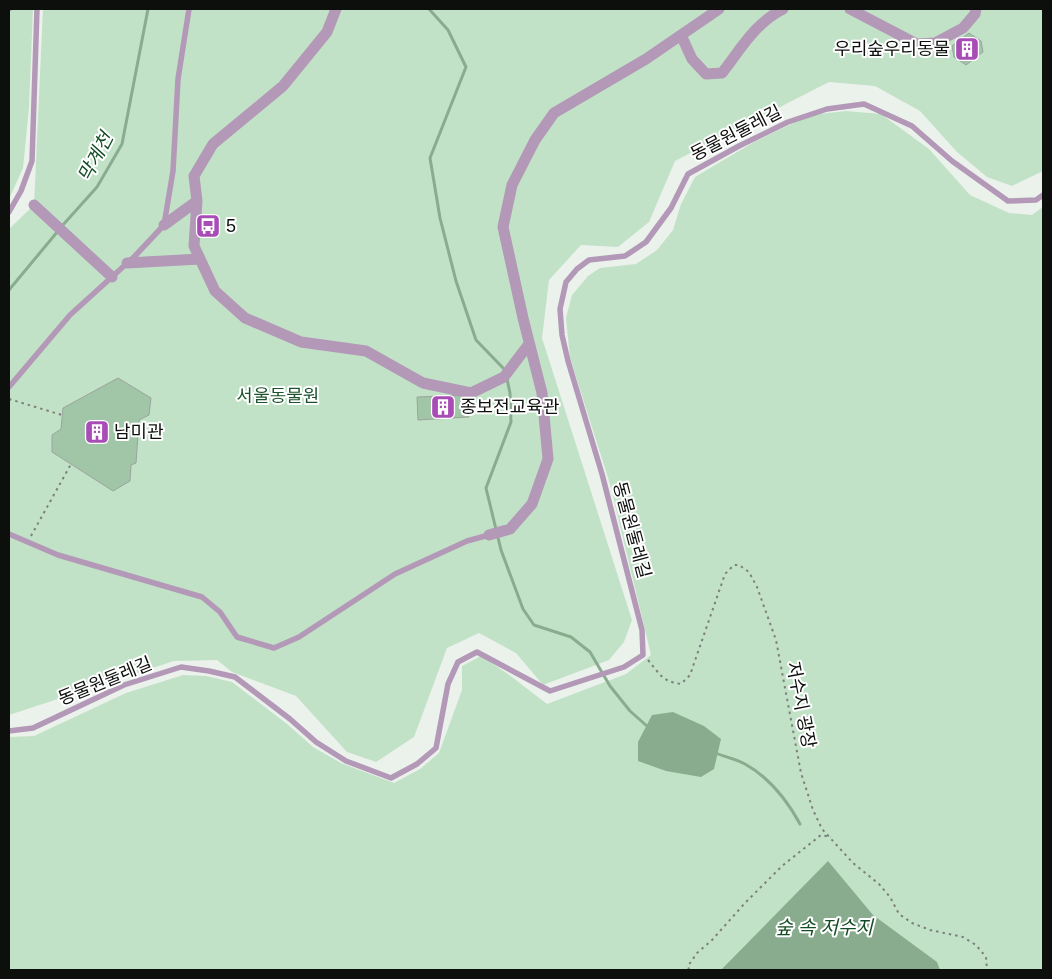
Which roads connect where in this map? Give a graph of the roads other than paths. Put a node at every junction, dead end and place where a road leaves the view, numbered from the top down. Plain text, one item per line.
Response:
1 (37, 9) edge
2 (189, 9) edge
3 (336, 9) edge
4 (719, 9) edge
5 (783, 9) edge
6 (850, 9) edge
7 (976, 9) edge
8 (681, 35) junction
9 (1043, 195) edge
10 (197, 201) junction
11 (34, 205) dead end
12 (9, 212) edge
13 (164, 225) junction
14 (200, 259) junction
15 (127, 263) junction
16 (112, 277) junction
17 (529, 344) junction
18 (9, 387) edge
19 (9, 534) edge
20 (489, 535) joint
21 (9, 731) edge

1 - 12 lane
2 - 13 lane
3 - 10 street
4 - 8 street
5 - 8 street
6 - 7 street
8 - 17 street
9 - 21 lane, 동물원둘레길
10 - 13 street
10 - 14 street
11 - 16 street
13 - 15 lane
14 - 15 street
14 - 17 street
15 - 16 lane
16 - 18 lane
17 - 20 street
19 - 20 lane

